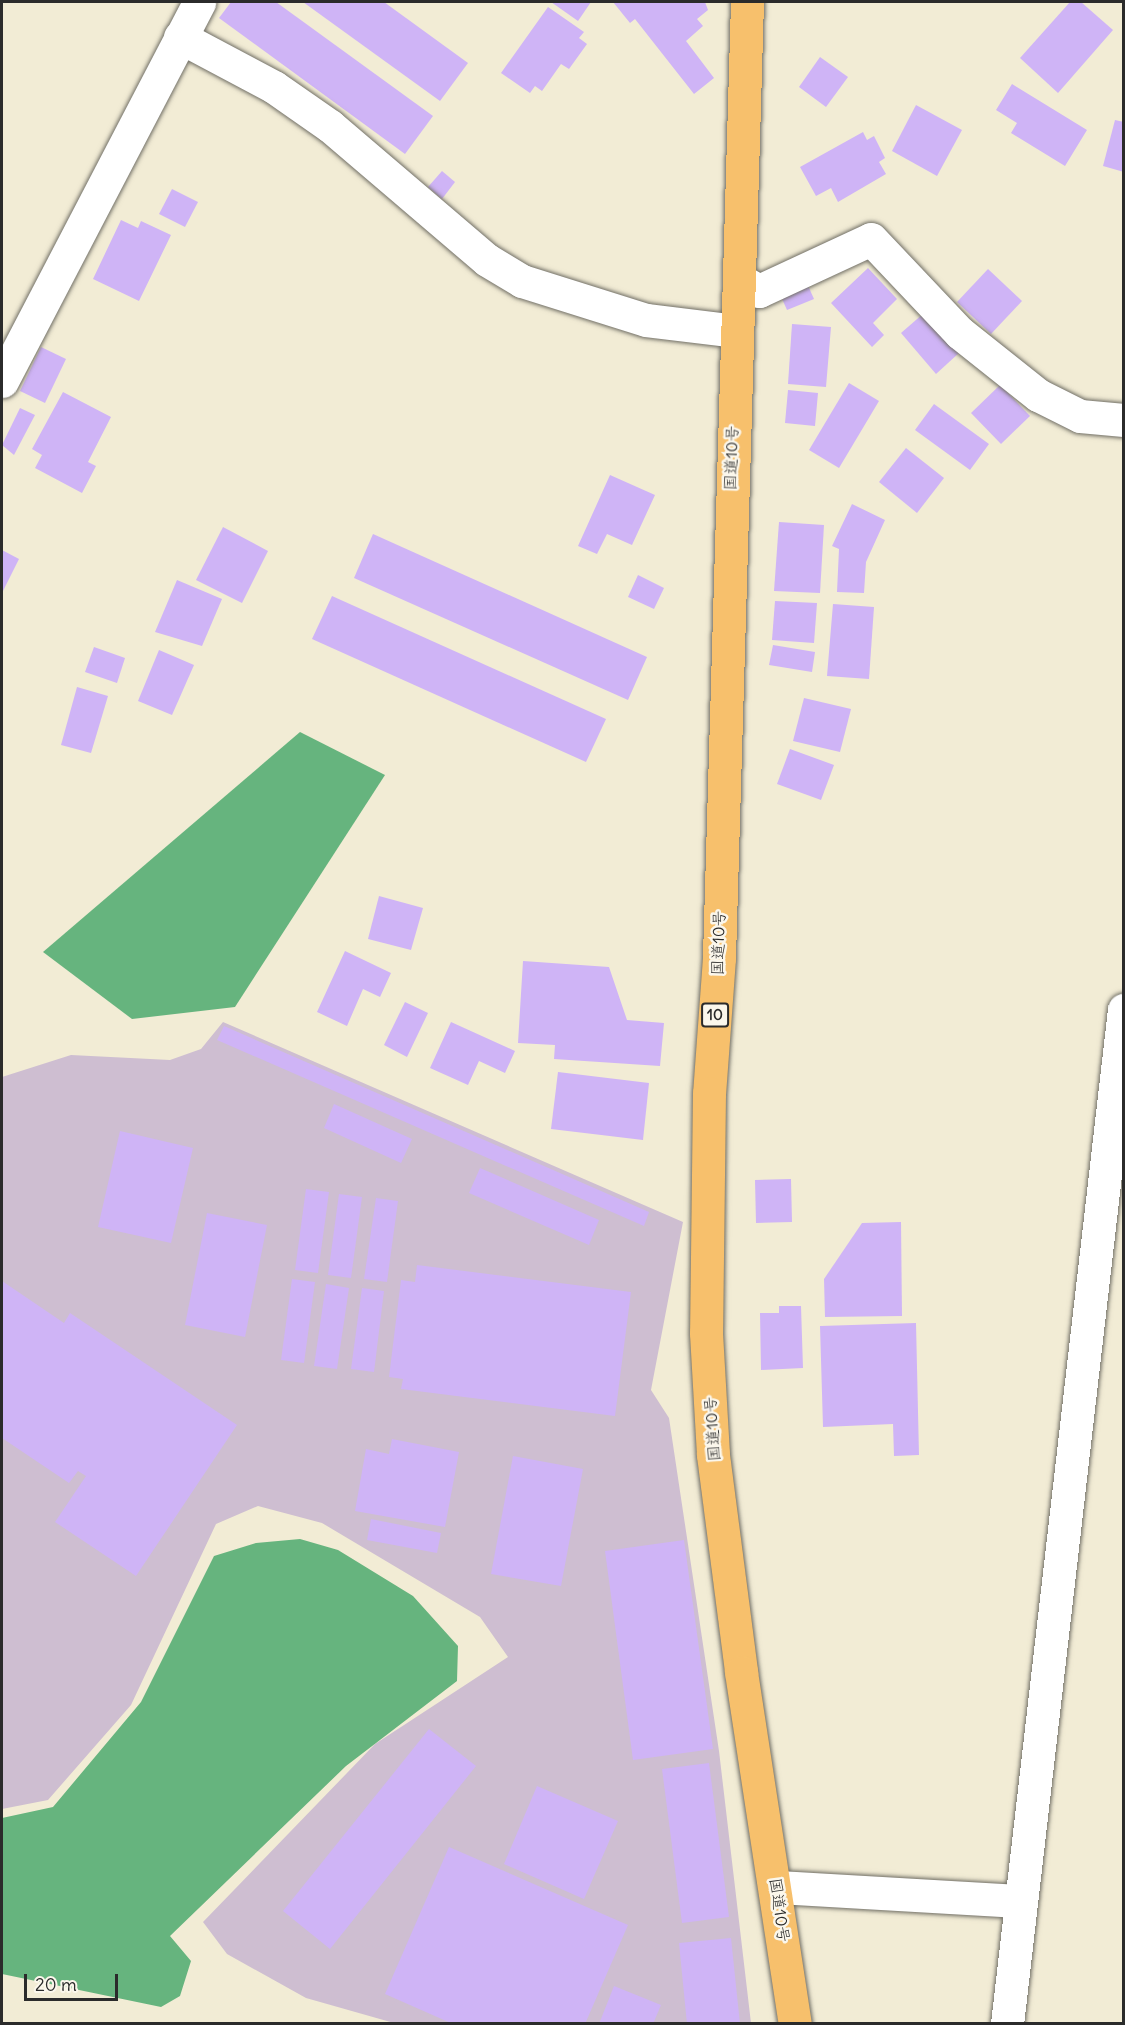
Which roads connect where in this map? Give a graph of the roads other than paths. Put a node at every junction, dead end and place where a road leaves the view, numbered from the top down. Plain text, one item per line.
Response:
1 (199, 2) edge
2 (747, 2) edge
3 (180, 37) junction
4 (740, 280) junction
5 (735, 331) junction
6 (2, 381) edge
7 (1124, 420) edge
8 (1124, 1010) edge
9 (777, 1887) junction
10 (1020, 1901) junction
11 (795, 2024) edge
12 (1007, 2024) edge

1 - 3 street
2 - 4 highway, 国道10号 / 10
3 - 5 street
3 - 6 street
4 - 5 highway, 国道10号 / 10
4 - 7 street
5 - 9 highway, 国道10号 / 10
8 - 10 street
9 - 10 street
9 - 11 highway, 国道10号 / 10
10 - 12 street

